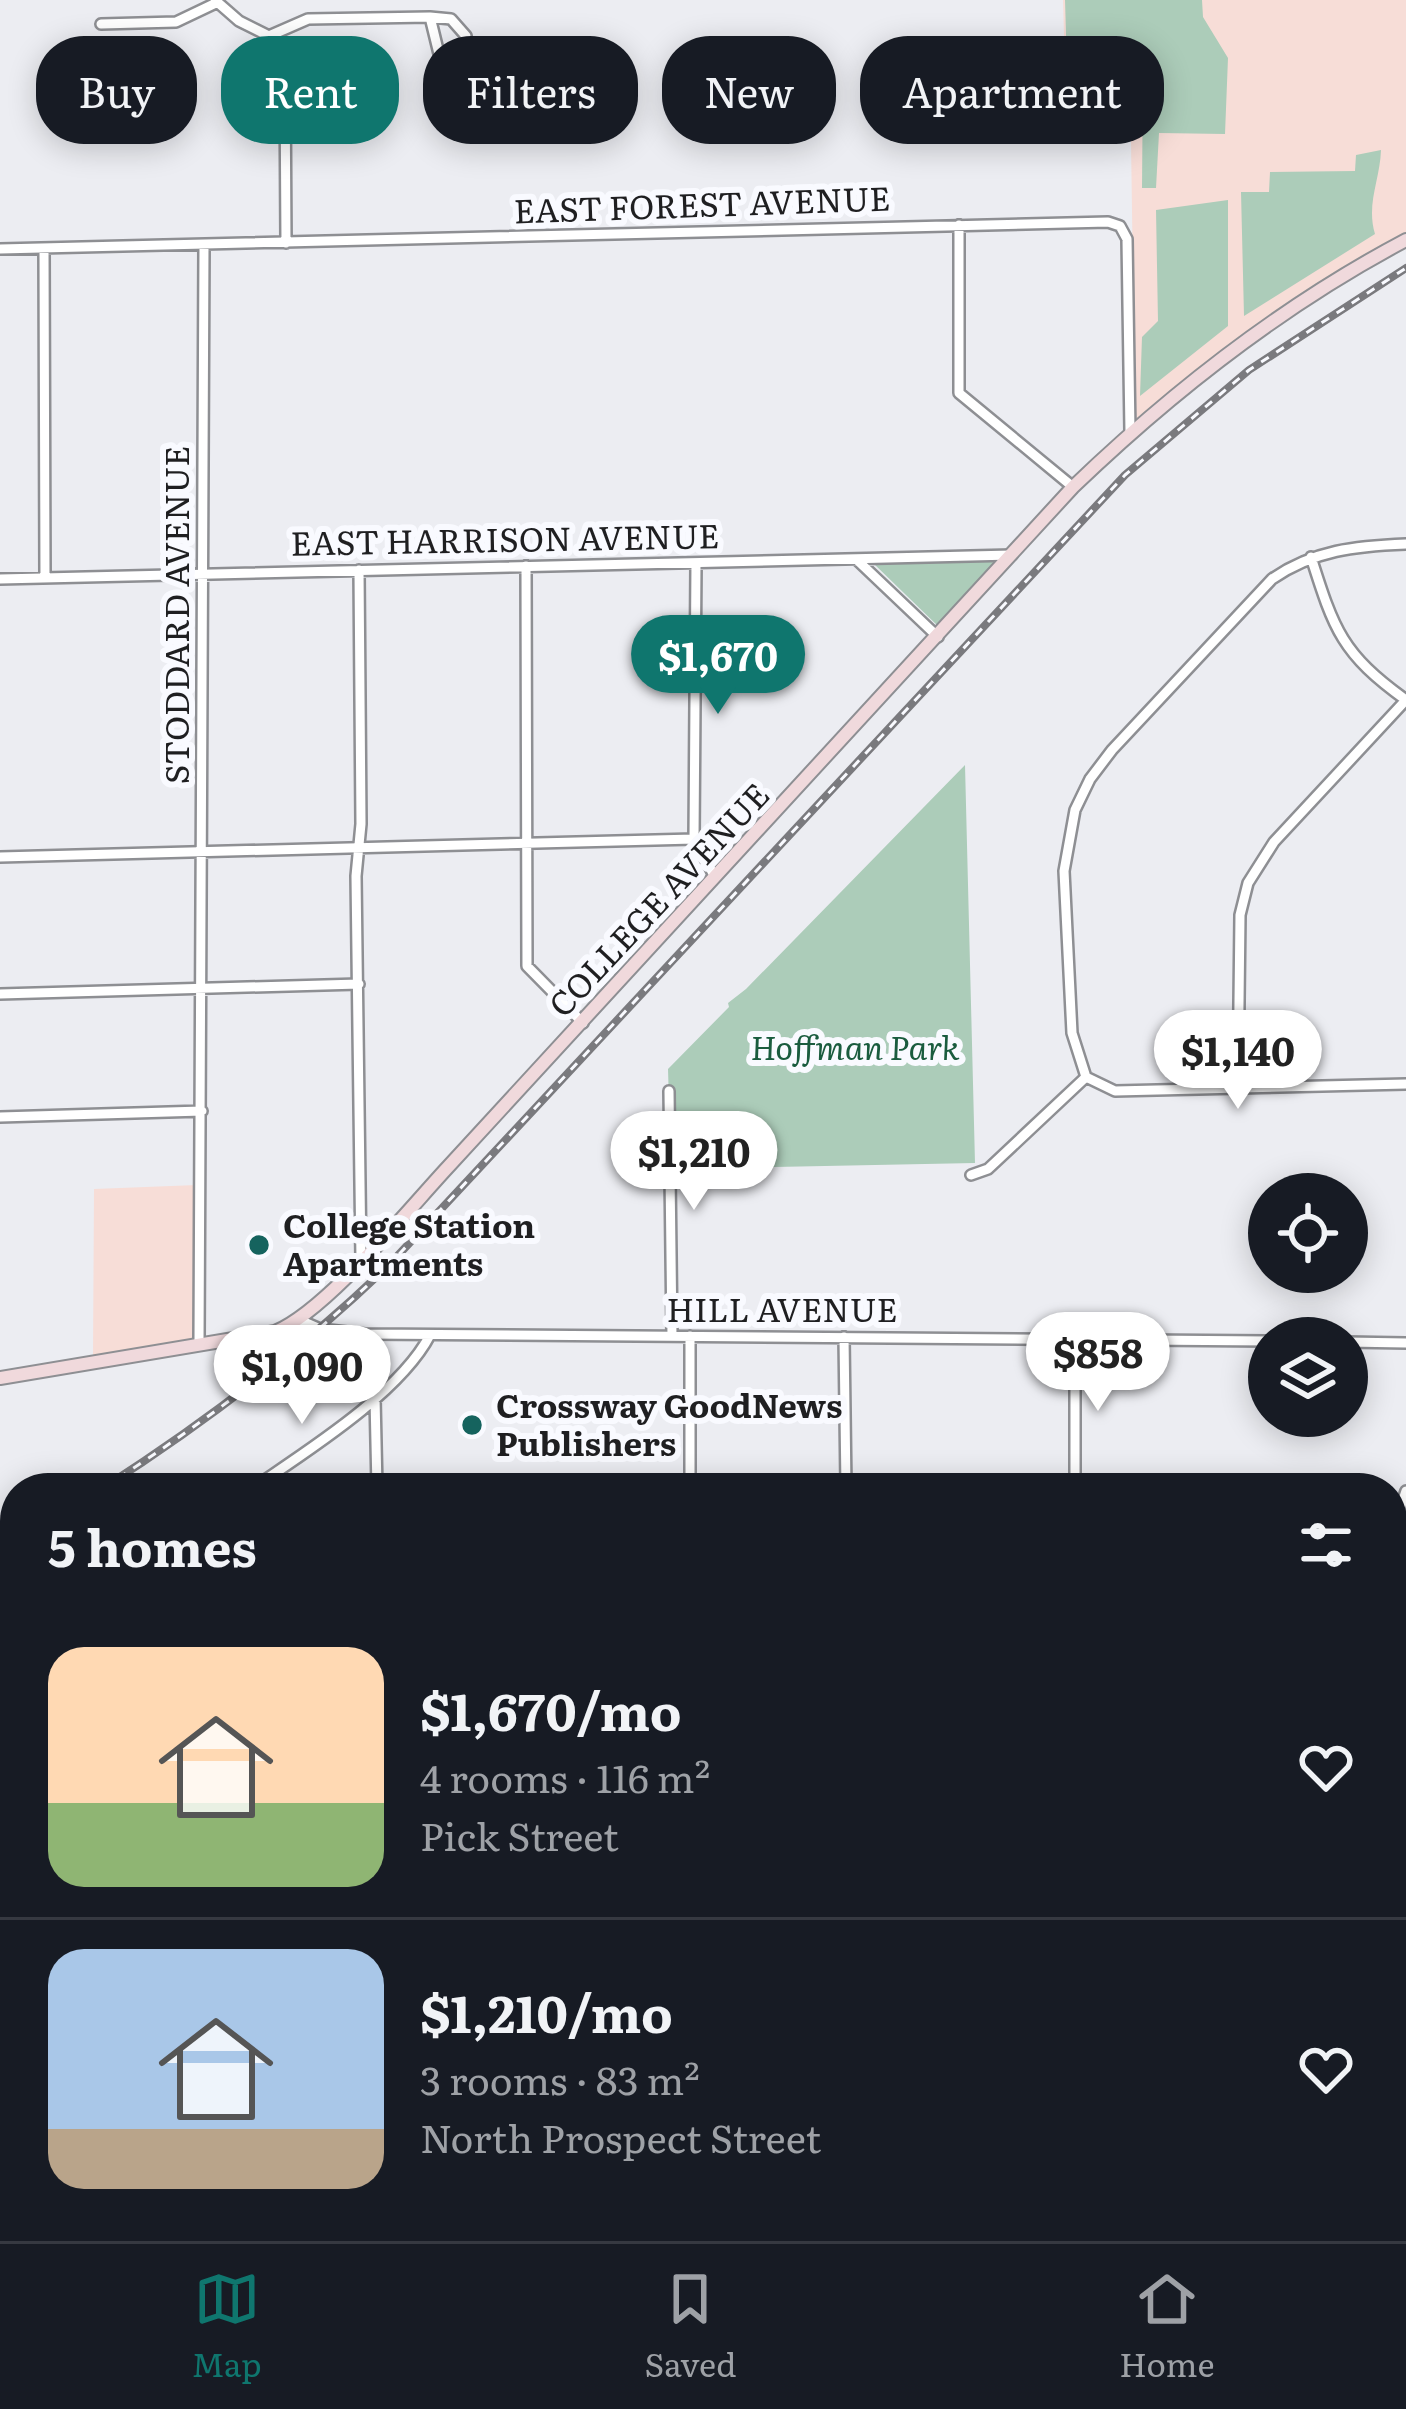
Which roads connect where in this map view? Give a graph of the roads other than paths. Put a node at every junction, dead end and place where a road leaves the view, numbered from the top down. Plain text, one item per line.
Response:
1 (216, 2) edge
2 (430, 17) junction
3 (101, 24) dead end
4 (269, 35) junction
5 (959, 225) junction
6 (1406, 240) edge
7 (286, 243) junction
8 (204, 245) junction
9 (44, 248) junction
10 (0, 249) edge
11 (1130, 432) junction
12 (1073, 487) junction
13 (1406, 544) edge
14 (1012, 555) junction
15 (1311, 557) junction
16 (856, 559) junction
17 (696, 562) junction
18 (526, 566) junction
19 (359, 570) junction
20 (204, 574) junction
21 (45, 578) junction
22 (0, 579) edge
23 (938, 637) junction
24 (1406, 700) edge
25 (694, 839) junction
26 (526, 844) junction
27 (359, 848) junction
28 (202, 851) junction
29 (0, 857) edge
30 (716, 877) junction
31 (359, 984) junction
32 (202, 988) junction
33 (0, 994) edge
34 (583, 1023) junction
35 (1086, 1077) junction
36 (1406, 1084) edge
37 (1238, 1090) junction
38 (669, 1091) dead end
39 (202, 1111) junction
40 (0, 1117) edge
41 (971, 1175) dead end
42 (361, 1260) junction
43 (297, 1319) junction
44 (430, 1335) junction
45 (672, 1336) junction
46 (690, 1336) junction
47 (844, 1337) junction
48 (1075, 1340) junction
49 (1248, 1341) edge
50 (1368, 1342) edge
51 (200, 1343) junction
52 (1406, 1343) edge
53 (0, 1378) edge
54 (375, 1398) junction
55 (273, 1473) edge
56 (377, 1473) edge
57 (690, 1473) edge
58 (846, 1473) edge
59 (1075, 1473) edge

1 - 3 street
1 - 4 street
2 - 2 street
2 - 4 street
4 - 7 street
5 - 7 street, EAST FOREST AVENUE
5 - 11 street, EAST FOREST AVENUE
5 - 12 street
6 - 11 street, COLLEGE AVENUE
7 - 8 street
8 - 9 street
8 - 20 street, STODDARD AVENUE
9 - 10 street
9 - 21 street
11 - 12 street, COLLEGE AVENUE
12 - 14 street, COLLEGE AVENUE
13 - 15 street
14 - 16 street, EAST HARRISON AVENUE
14 - 23 street, COLLEGE AVENUE
15 - 24 street
15 - 35 street
16 - 17 street, EAST HARRISON AVENUE
16 - 23 street
17 - 18 street, EAST HARRISON AVENUE
17 - 25 street
18 - 19 street, EAST HARRISON AVENUE
18 - 26 street
19 - 20 street, EAST HARRISON AVENUE
19 - 27 street
20 - 21 street, EAST HARRISON AVENUE
20 - 28 street, STODDARD AVENUE
21 - 22 street, EAST HARRISON AVENUE
23 - 30 street, COLLEGE AVENUE
24 - 37 street
25 - 26 street
25 - 30 street
26 - 27 street
26 - 34 street
27 - 28 street
27 - 31 street
28 - 29 street
28 - 32 street, STODDARD AVENUE
30 - 34 street, COLLEGE AVENUE
31 - 32 street
31 - 42 street
32 - 33 street
32 - 39 street, STODDARD AVENUE
34 - 42 street, COLLEGE AVENUE
35 - 37 street
35 - 41 street
36 - 37 street
38 - 45 street
39 - 40 street
39 - 51 street, STODDARD AVENUE
42 - 43 street, COLLEGE AVENUE
43 - 44 street, HILL AVENUE
43 - 51 street, COLLEGE AVENUE
44 - 45 street, HILL AVENUE
44 - 54 street
45 - 46 street, HILL AVENUE
46 - 47 street, HILL AVENUE
46 - 57 street
47 - 48 street, HILL AVENUE
47 - 58 street
48 - 49 street, HILL AVENUE
48 - 59 street
50 - 52 street
51 - 53 street, COLLEGE AVENUE
54 - 55 street
54 - 56 street

